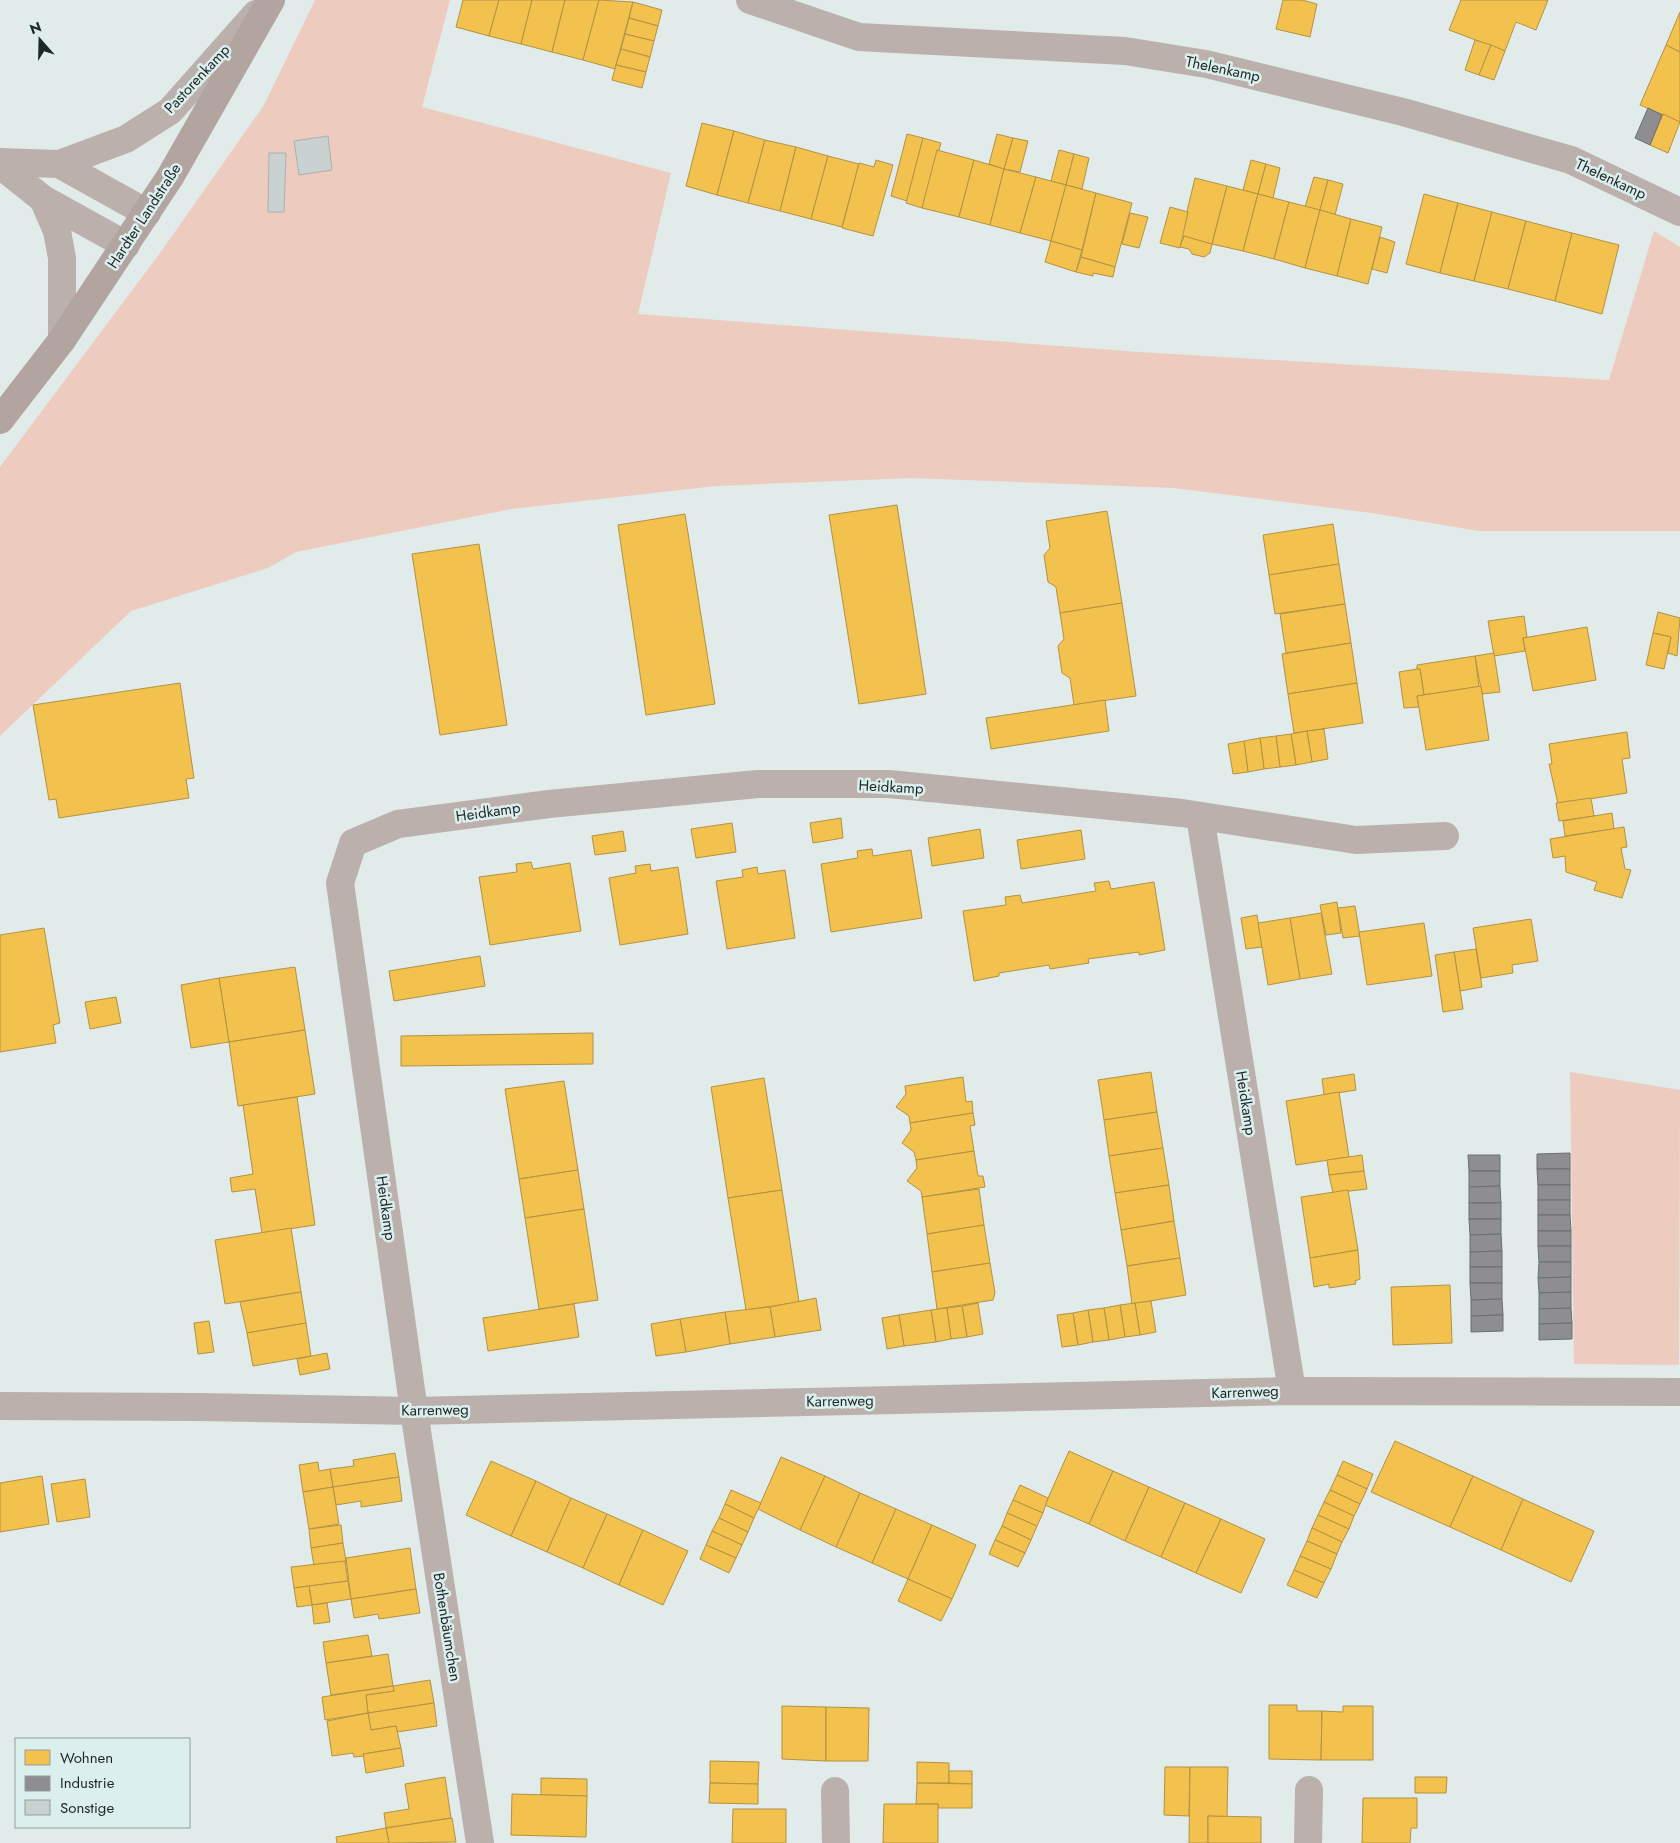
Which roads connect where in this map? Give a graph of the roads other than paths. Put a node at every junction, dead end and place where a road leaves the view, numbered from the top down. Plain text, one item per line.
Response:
1 (270, 0) edge
2 (750, 0) edge
3 (0, 164) edge
4 (59, 164) junction
5 (43, 199) junction
6 (1680, 212) edge
7 (147, 213) junction
8 (126, 245) junction
9 (62, 340) junction
10 (0, 420) edge
11 (1200, 816) junction
12 (1445, 836) dead end
13 (1292, 1391) junction
14 (1680, 1392) edge
15 (0, 1406) edge
16 (414, 1411) junction
17 (835, 1790) dead end
18 (1309, 1790) dead end
19 (480, 1843) edge
20 (836, 1843) edge
21 (1308, 1843) edge

1 - 4 street, Pastorenkamp
1 - 7 main road, Hardter Landstraße
2 - 6 street, Thelenkamp
3 - 4 street, Pastorenkamp
3 - 5 street, Pastorenkamp
4 - 7 street, Pastorenkamp
5 - 8 street, Pastorenkamp
5 - 9 street, Pastorenkamp
7 - 8 main road, Hardter Landstraße
8 - 9 main road, Hardter Landstraße
9 - 10 main road, Hardter Landstraße
11 - 12 street, Heidkamp
11 - 13 street, Heidkamp
11 - 16 street, Heidkamp
13 - 14 street, Karrenweg
13 - 16 street, Karrenweg
15 - 16 street, Karrenweg
16 - 19 street, Bothenbäumchen
17 - 20 street
18 - 21 street

